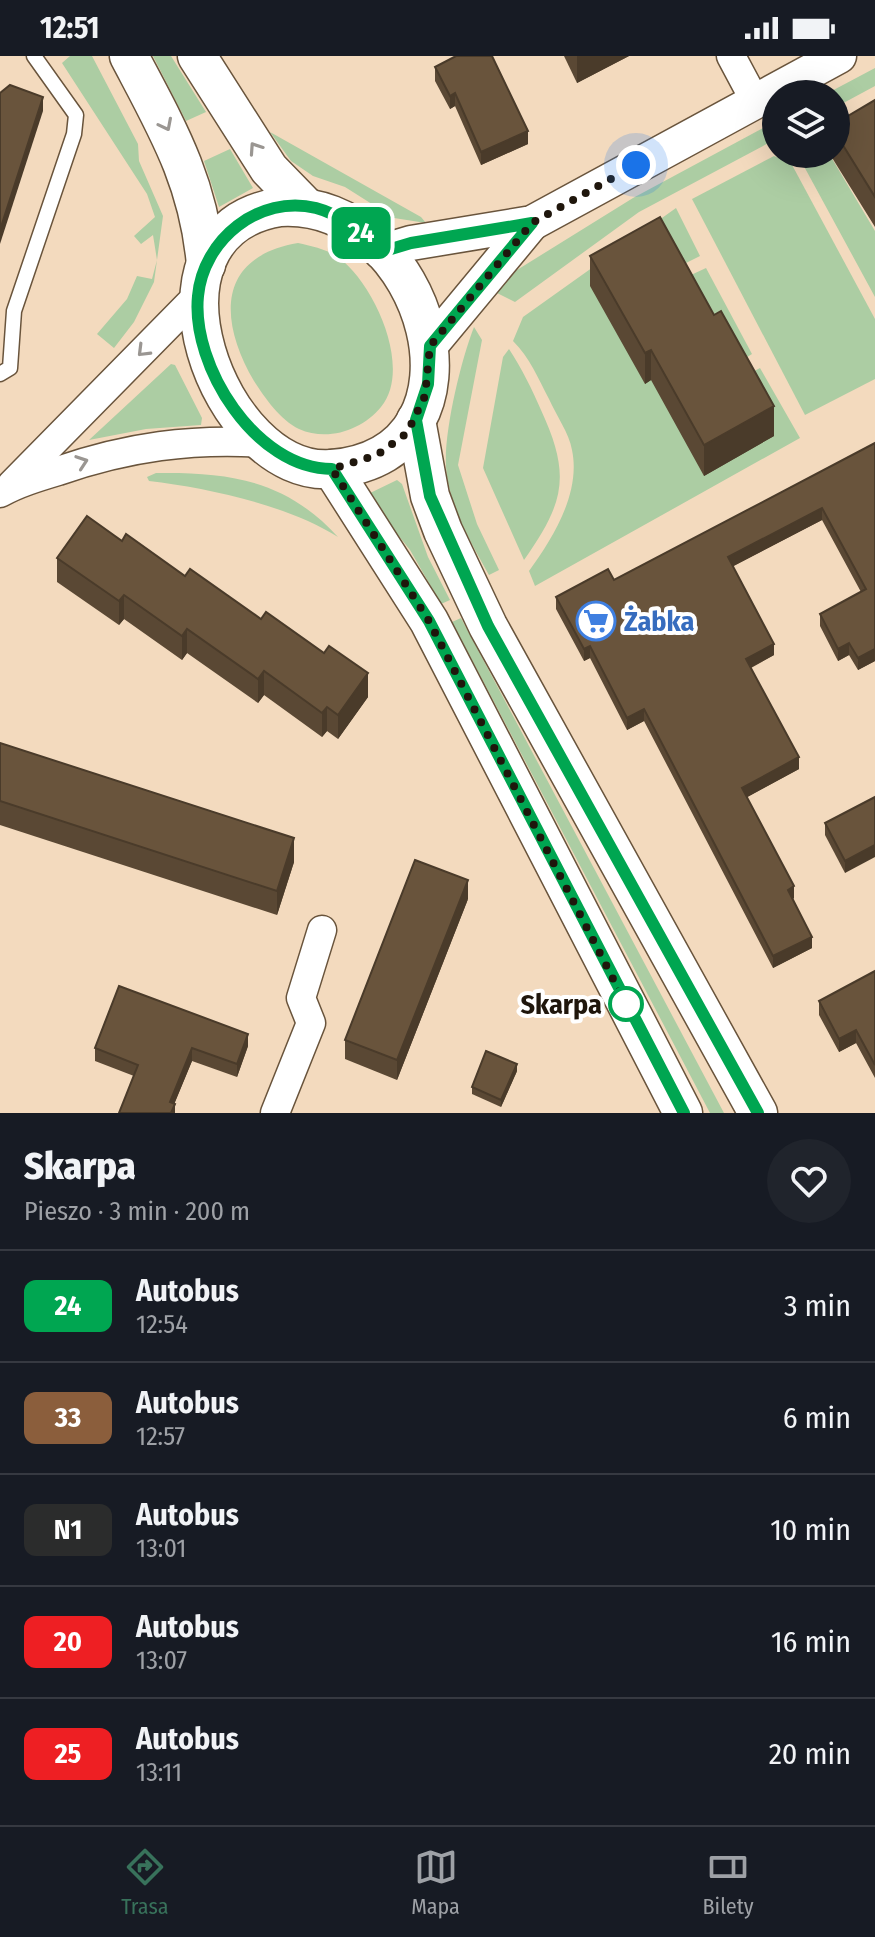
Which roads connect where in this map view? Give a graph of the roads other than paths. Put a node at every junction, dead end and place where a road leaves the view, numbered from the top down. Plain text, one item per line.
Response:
1 (34, 56) edge
2 (129, 56) edge
3 (197, 56) edge
4 (731, 56) edge
5 (839, 56) edge
6 (755, 101) junction
7 (306, 207) junction
8 (532, 223) junction
9 (381, 252) junction
10 (202, 280) junction
11 (430, 346) junction
12 (0, 374) edge
13 (416, 420) junction
14 (265, 443) junction
15 (332, 469) junction
16 (4, 491) edge
17 (322, 930) dead end
18 (275, 1113) edge
19 (683, 1113) edge
20 (758, 1113) edge

1 - 12 lane
2 -> 10 main road
7 -> 3 main road
4 - 6 street
5 - 6 street
6 - 8 street
7 - 9 main road
7 - 10 main road
8 - 9 street
8 - 11 street
9 - 11 main road
10 - 14 main road
10 -> 16 street
11 - 13 main road
13 - 15 main road
13 - 20 main road
14 - 15 main road
16 -> 14 street
15 - 19 main road
17 - 18 street

